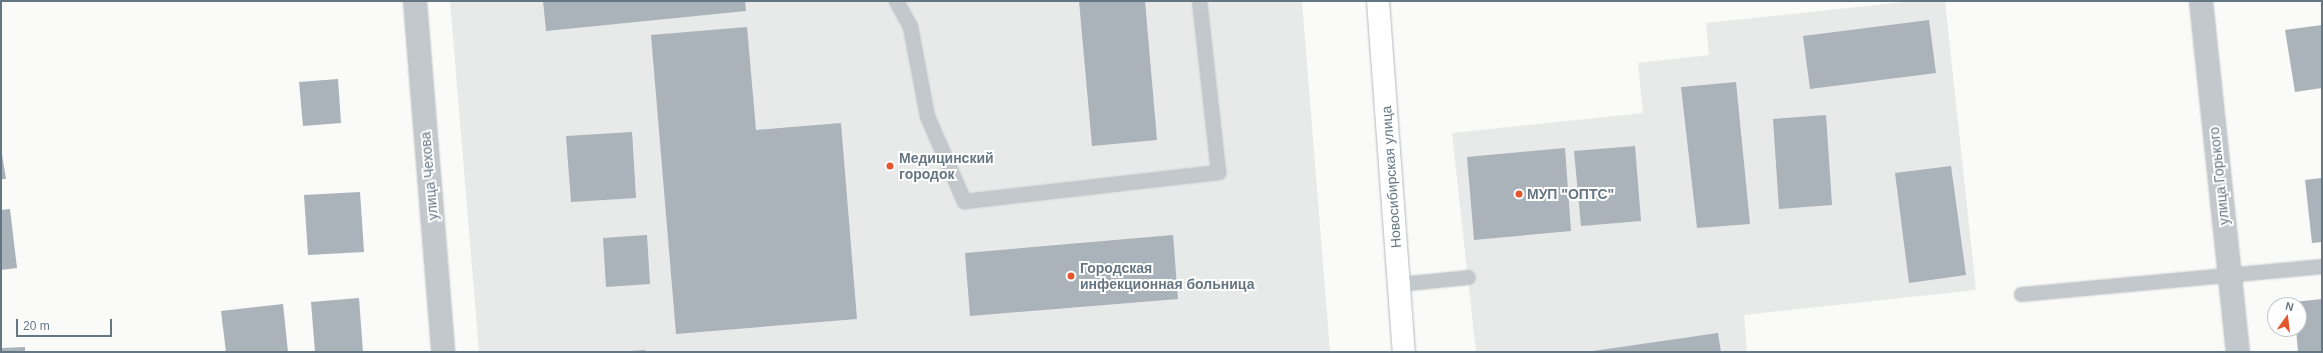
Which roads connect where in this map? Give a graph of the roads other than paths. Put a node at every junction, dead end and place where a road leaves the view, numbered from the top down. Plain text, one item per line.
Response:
1 (415, 1) edge
2 (896, 1) edge
3 (1199, 1) edge
4 (1378, 1) edge
5 (2201, 1) edge
6 (2322, 266) edge
7 (2229, 273) junction
8 (1468, 277) dead end
9 (1399, 284) junction
10 (2021, 294) dead end
11 (443, 352) edge
12 (1404, 352) edge
13 (2238, 352) edge

1 - 11 street, улица Чехова
2 - 3 lane
4 - 9 main road, Новосибирская улица
5 - 7 street, улица Горького
6 - 7 lane
7 - 10 lane
7 - 13 street, улица Горького
8 - 9 lane
9 - 12 main road, Новосибирская улица

